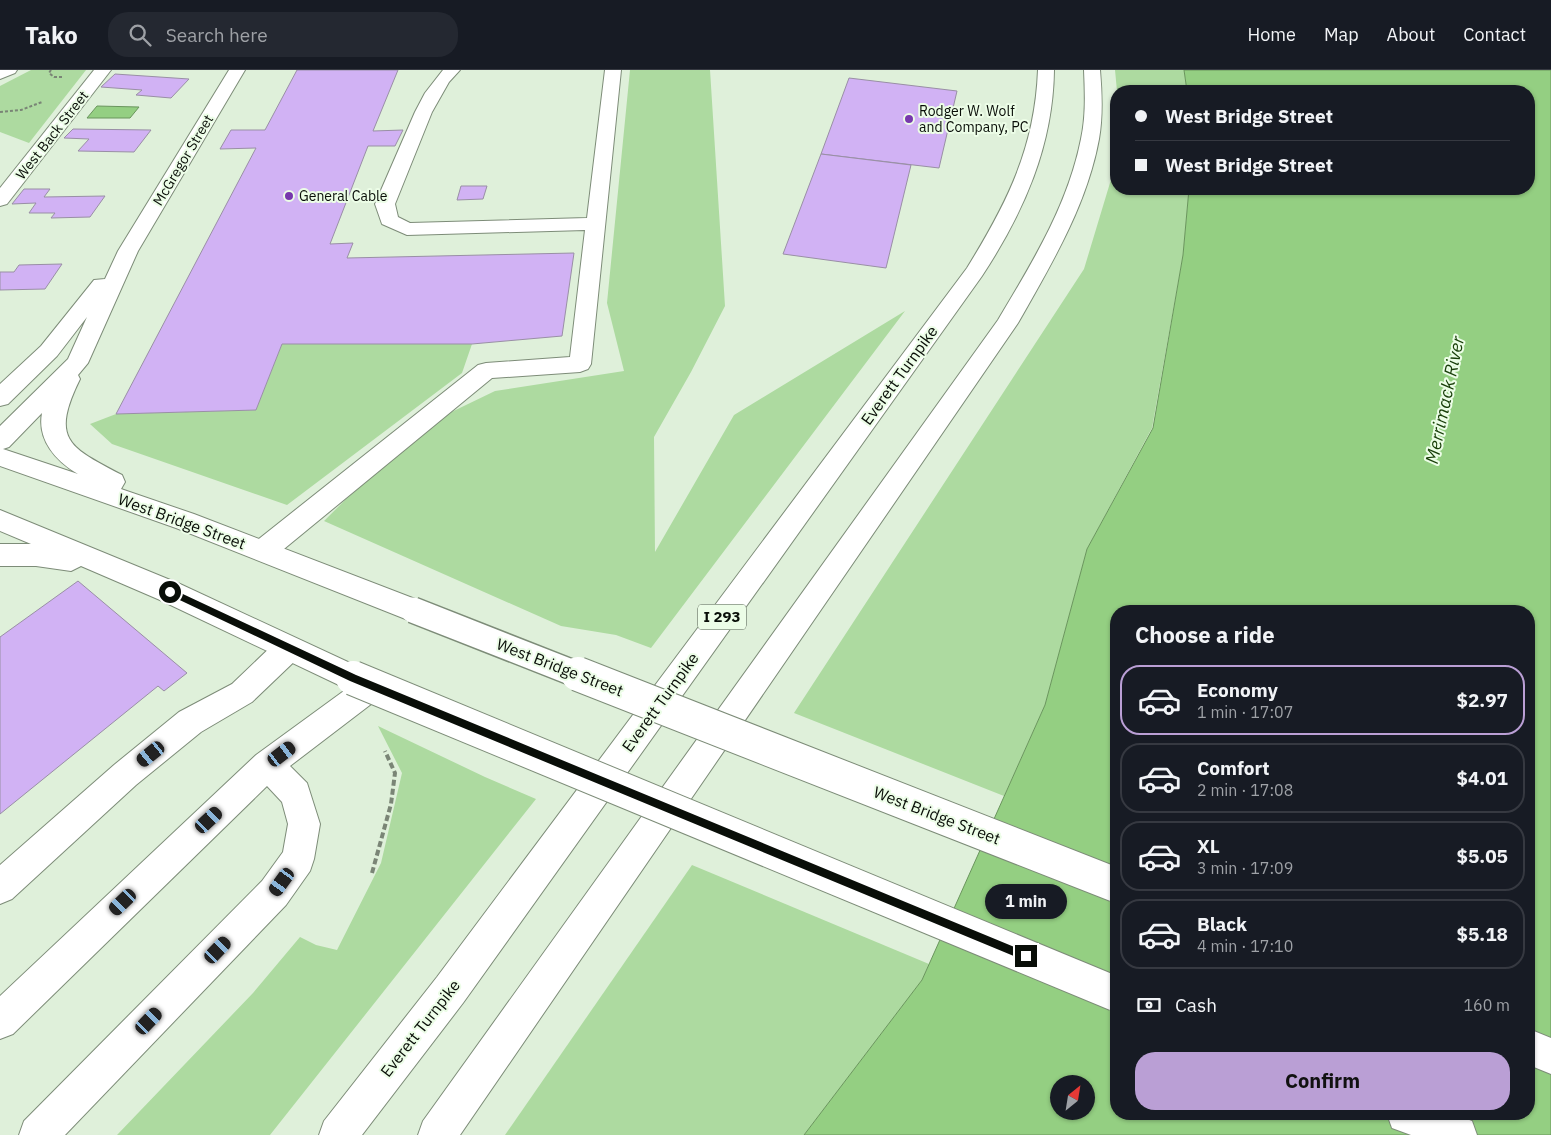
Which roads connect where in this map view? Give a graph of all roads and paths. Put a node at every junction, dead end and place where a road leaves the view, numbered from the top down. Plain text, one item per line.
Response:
1 (9, 70) edge
2 (103, 70) edge
3 (237, 70) edge
4 (452, 70) edge
5 (613, 70) edge
6 (1046, 70) edge
7 (1092, 70) edge
8 (0, 74) edge
9 (69, 77) dead end
10 (61, 81) dead end
11 (46, 100) dead end
12 (0, 112) edge
13 (0, 200) edge
14 (594, 224) junction
15 (128, 251) junction
16 (77, 362) junction
17 (0, 398) edge
18 (0, 440) edge
19 (0, 457) edge
20 (0, 520) edge
21 (185, 521) junction
22 (264, 550) junction
23 (0, 555) edge
24 (112, 566) junction
25 (288, 649) junction
26 (363, 682) junction
27 (385, 751) dead end
28 (267, 765) junction
29 (372, 873) dead end
30 (1110, 883) edge
31 (0, 886) edge
32 (1110, 992) edge
33 (0, 1021) edge
34 (1535, 1049) edge
35 (1551, 1056) edge
36 (1421, 1120) edge
37 (38, 1135) edge
38 (338, 1135) edge
39 (437, 1135) edge
40 (1458, 1135) edge

1 - 8 main road
2 - 13 main road, West Back Street
3 - 15 main road, McGregor Street
4 - 14 main road
5 - 14 main road
6 - 38 main road, Everett Turnpike / I 293
7 - 39 main road
9 - 10 path
11 - 12 path
14 - 22 main road
15 - 16 main road, McGregor Street
15 - 17 main road, McGregor Street
16 - 18 main road, McGregor Street
16 - 21 main road
19 - 21 main road, West Bridge Street
20 - 24 main road
21 - 22 main road, West Bridge Street
22 - 30 main road, West Bridge Street, bridge
23 - 24 main road
24 - 25 main road
25 - 26 main road
25 - 31 main road
26 - 28 main road
26 - 32 main road, bridge
27 - 29 path
28 - 33 main road
28 - 37 main road
34 - 35 main road
36 - 40 main road

